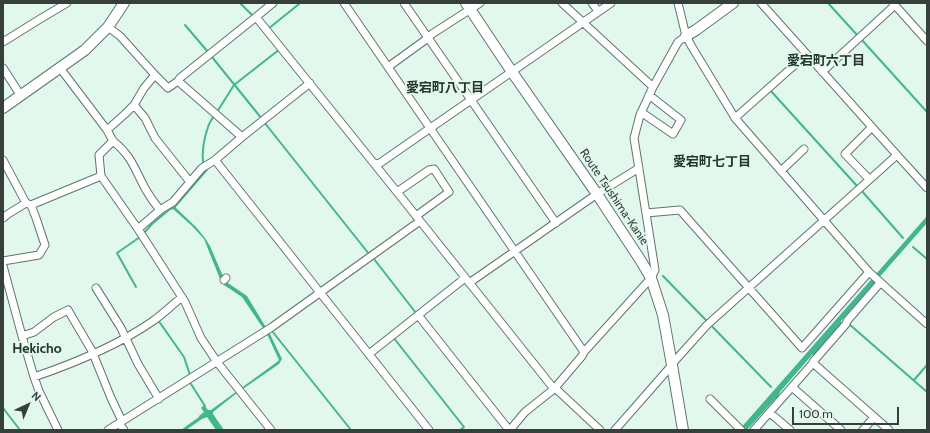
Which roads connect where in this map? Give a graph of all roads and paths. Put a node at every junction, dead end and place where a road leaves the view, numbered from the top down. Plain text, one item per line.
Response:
1 (67, 3) edge
2 (124, 3) edge
3 (273, 3) edge
4 (344, 3) edge
5 (404, 3) edge
6 (480, 3) edge
7 (562, 3) edge
8 (592, 3) edge
9 (611, 3) edge
10 (678, 3) edge
11 (733, 3) edge
12 (761, 3) edge
13 (894, 4) edge
14 (468, 6) edge
15 (598, 12) junction
16 (256, 17) junction
17 (582, 22) junction
18 (108, 27) junction
19 (927, 29) edge
20 (921, 34) junction
21 (686, 36) junction
22 (428, 38) junction
23 (927, 40) edge
24 (3, 42) edge
25 (807, 54) junction
26 (388, 67) junction
27 (3, 68) edge
28 (60, 68) junction
29 (512, 72) junction
30 (822, 72) junction
31 (155, 75) junction
32 (178, 81) junction
33 (310, 83) junction
34 (653, 87) junction
35 (649, 95) junction
36 (21, 96) junction
37 (472, 100) junction
38 (134, 105) junction
39 (3, 108) edge
40 (641, 112) junction
41 (735, 118) junction
42 (430, 128) junction
43 (872, 128) junction
44 (107, 130) junction
45 (242, 137) junction
46 (113, 141) junction
47 (804, 149) dead end
48 (897, 155) junction
49 (3, 160) edge
50 (215, 160) junction
51 (375, 164) junction
52 (639, 168) junction
53 (781, 171) junction
54 (101, 176) junction
55 (869, 179) junction
56 (190, 182) junction
57 (927, 188) edge
58 (397, 192) junction
59 (597, 194) junction
60 (28, 204) junction
61 (160, 210) junction
62 (646, 213) junction
63 (3, 218) edge
64 (418, 219) junction
65 (823, 221) junction
66 (556, 223) junction
67 (138, 229) junction
68 (514, 251) junction
69 (3, 261) edge
70 (3, 266) edge
71 (870, 274) junction
72 (651, 278) junction
73 (467, 280) junction
74 (879, 282) junction
75 (96, 288) dead end
76 (748, 288) junction
77 (320, 293) junction
78 (182, 297) junction
79 (418, 315) junction
80 (927, 324) edge
81 (22, 336) junction
82 (126, 338) junction
83 (584, 352) junction
84 (92, 354) junction
85 (369, 354) junction
86 (217, 362) junction
87 (813, 363) junction
88 (672, 364) junction
89 (34, 377) junction
90 (792, 387) junction
91 (554, 388) junction
92 (159, 399) junction
93 (710, 399) dead end
94 (770, 413) junction
95 (874, 417) junction
96 (121, 422) junction
97 (738, 428) edge
98 (58, 430) edge
99 (108, 430) edge
100 (124, 430) edge
101 (271, 430) edge
102 (429, 430) edge
103 (510, 430) edge
104 (600, 430) edge
105 (615, 430) edge
106 (682, 430) edge
107 (754, 430) edge
108 (790, 430) edge
109 (841, 430) edge
110 (863, 430) edge
111 (889, 430) edge

1 - 24 street
2 - 18 main road
3 - 16 street
4 - 26 street
5 - 22 street
6 - 14 street
7 - 17 street
8 - 15 street
9 - 15 street
10 - 21 street
11 - 21 main road
12 - 25 street
13 - 20 street
13 - 30 street
14 - 22 street
14 - 29 main road, Route Tsushima-Kanie
15 - 17 street
16 - 32 street
16 - 33 street
17 - 29 street
17 - 34 street
18 - 28 main road
18 - 31 street
19 - 20 street
20 - 23 street
21 - 34 street
21 - 41 street
22 - 26 street
22 - 37 street
25 - 30 street
25 - 41 street
26 - 42 street
27 - 36 street
28 - 36 main road
28 - 44 street
29 - 37 street
29 - 59 main road, Route Tsushima-Kanie
30 - 43 street
31 - 32 street
31 - 38 street
32 - 45 street
33 - 45 street
33 - 51 street
34 - 35 street
35 - 40 street
35 - 40 street
36 - 39 main road
37 - 42 street
37 - 66 street
38 - 44 street
38 - 56 street
40 - 52 street
41 - 53 street
42 - 51 street
42 - 68 street
43 - 48 street
43 - 55 street
44 - 46 street
45 - 50 street
46 - 54 street
46 - 61 street
47 - 53 street
48 - 55 street
48 - 57 street
49 - 60 street
50 - 56 street
50 - 77 street
51 - 58 street
52 - 59 street
52 - 62 street
53 - 65 street
54 - 60 street
54 - 67 street
55 - 65 street
56 - 61 street
58 - 64 street
58 - 64 street
59 - 66 street
59 - 72 main road, Route Tsushima-Kanie
60 - 63 street
60 - 69 street
61 - 67 street
62 - 72 street
62 - 76 street
64 - 73 street
64 - 77 street
65 - 71 street
65 - 76 street
66 - 68 street
67 - 78 street
68 - 73 street
68 - 83 street
70 - 81 street
71 - 74 street
71 - 76 street
72 - 83 street
72 - 88 main road, Route Tsushima-Kanie
73 - 79 street
73 - 91 street
74 - 80 street
74 - 87 street
75 - 82 street
76 - 88 street
77 - 85 street
77 - 86 street
78 - 82 street
78 - 86 street
79 - 85 street
79 - 103 street
81 - 84 street
81 - 89 street
82 - 84 street
82 - 92 street
83 - 91 street
84 - 89 street
84 - 96 street
85 - 102 street
86 - 92 street
86 - 101 street
87 - 90 street
87 - 95 street
88 - 105 street
88 - 106 main road, Route Tsushima-Kanie
89 - 98 street
90 - 94 street
90 - 109 street
91 - 103 street
91 - 104 street
92 - 96 street
93 - 97 street
94 - 107 street
94 - 108 street
95 - 110 street
95 - 111 street
96 - 99 street
96 - 100 street

